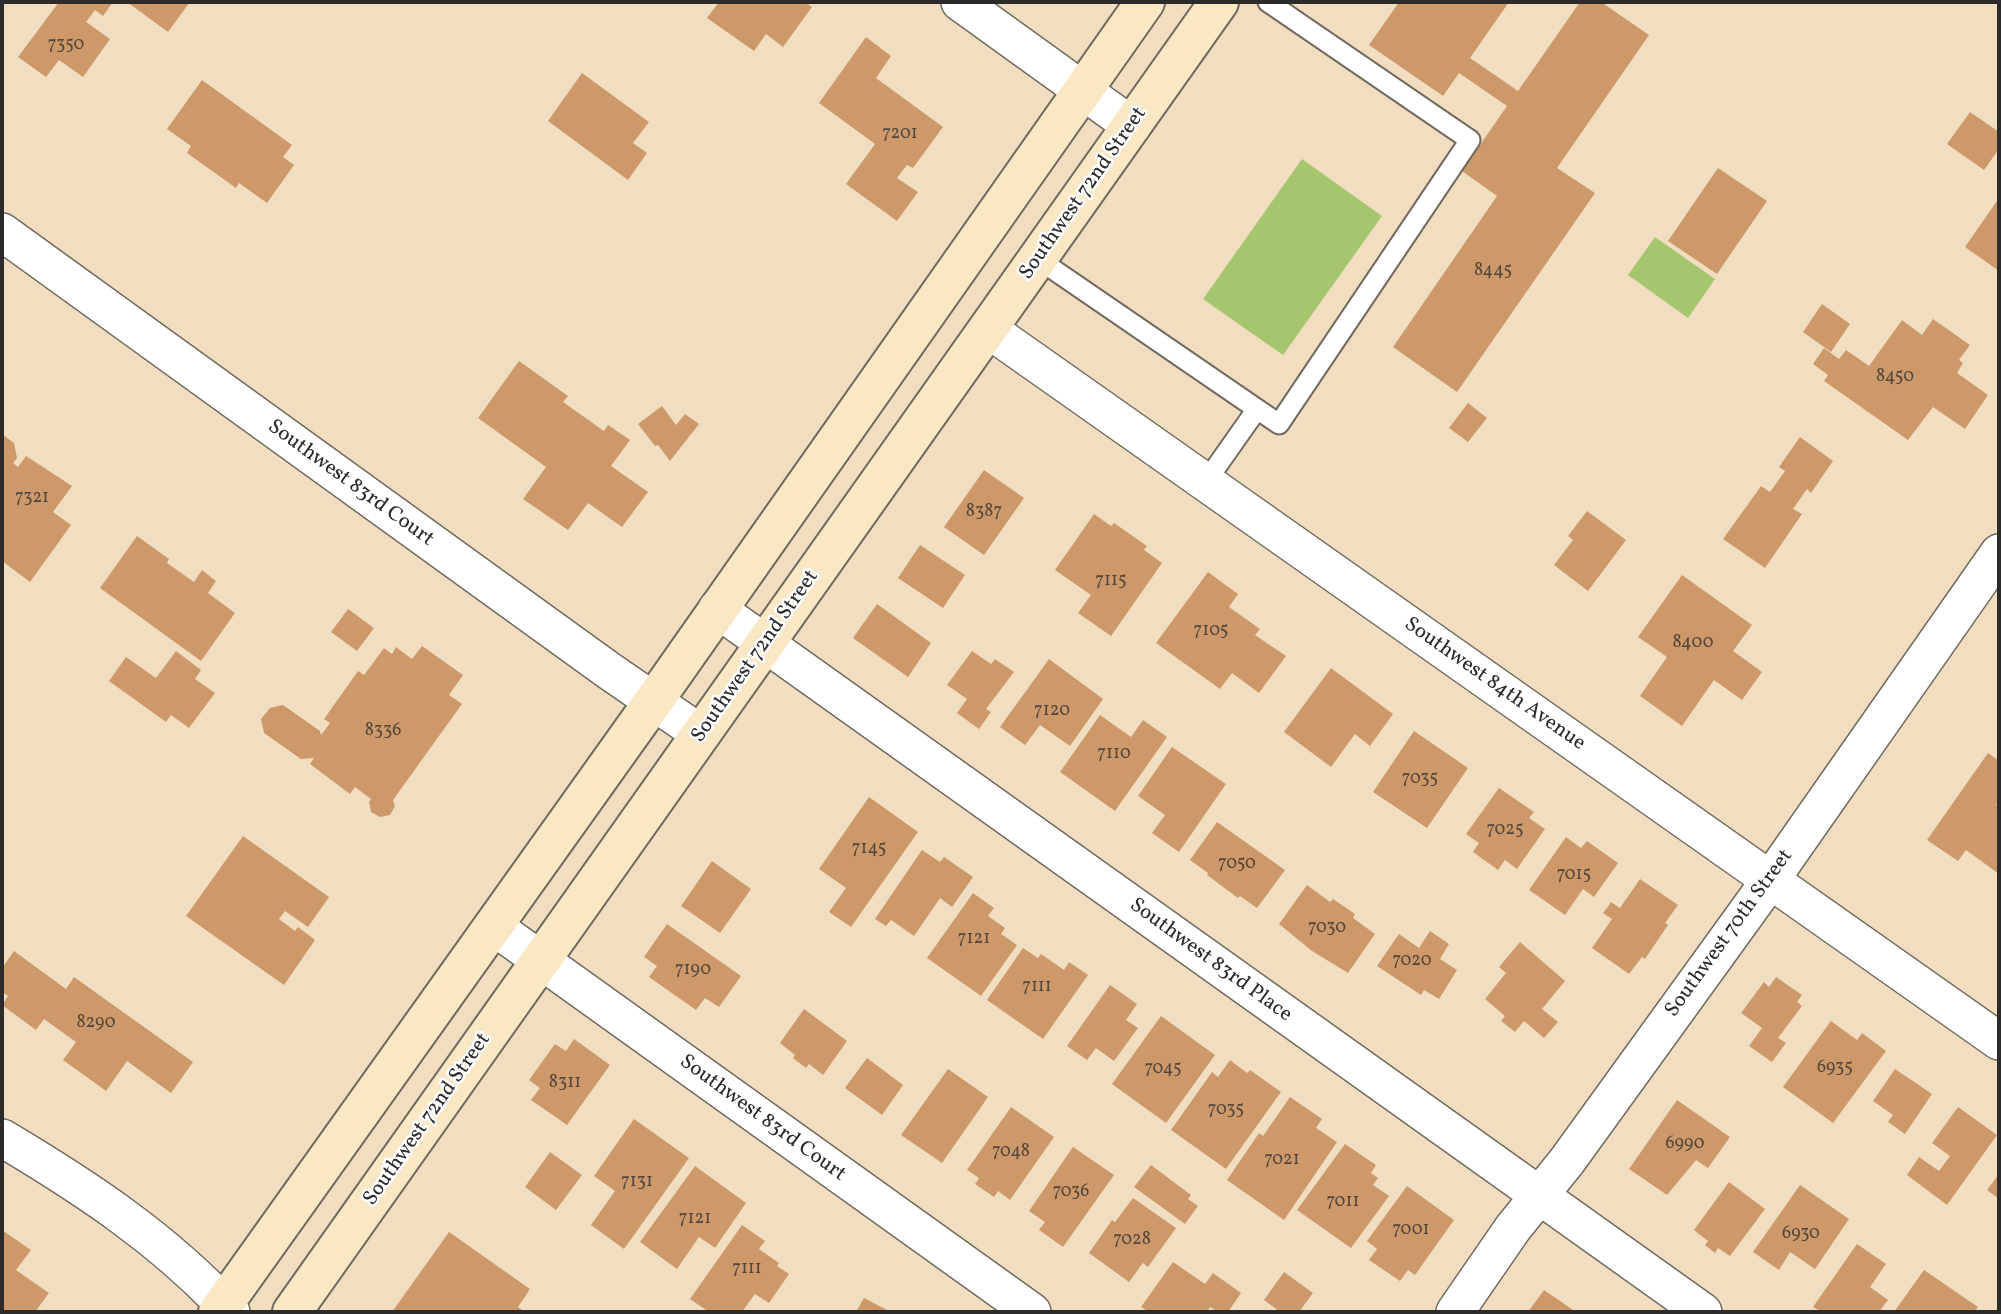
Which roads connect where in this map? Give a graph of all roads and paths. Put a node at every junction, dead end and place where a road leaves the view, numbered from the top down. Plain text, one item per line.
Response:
1 (960, 2) edge
2 (1144, 2) edge
3 (1219, 2) edge
4 (1268, 2) edge
5 (1082, 89) junction
6 (1132, 126) junction
7 (2, 232) edge
8 (1038, 259) junction
9 (938, 295) junction
10 (988, 330) junction
11 (1257, 409) junction
12 (1205, 483) junction
13 (1999, 553) edge
14 (717, 609) junction
15 (766, 643) junction
16 (653, 702) junction
17 (701, 734) junction
18 (1771, 879) junction
19 (493, 926) junction
20 (541, 961) junction
21 (1999, 1041) edge
22 (2, 1138) edge
23 (1539, 1196) junction
24 (225, 1310) edge
25 (292, 1312) edge
26 (1031, 1312) edge
27 (1455, 1312) edge
28 (1703, 1312) edge

1 - 5 street
2 - 5 main road
3 - 6 main road, Southwest 72nd Street
4 - 11 lane
5 - 6 street
5 - 9 main road
6 - 8 main road, Southwest 72nd Street
7 - 16 street, Southwest 83rd Court
8 - 10 main road, Southwest 72nd Street
8 - 11 lane
9 - 10 main road
9 - 14 main road
10 - 12 street, Southwest 84th Avenue
10 - 15 main road, Southwest 72nd Street
11 - 12 lane
12 - 18 street, Southwest 84th Avenue
13 - 18 street, Southwest 70th Street
14 - 15 street, Southwest 83rd Place
14 - 16 main road
15 - 17 main road, Southwest 72nd Street
15 - 23 street, Southwest 83rd Place
16 - 17 street, Southwest 83rd Court
16 - 19 main road
17 - 20 main road, Southwest 72nd Street
18 - 21 street, Southwest 84th Avenue
18 - 23 street, Southwest 70th Street
19 - 20 street, Southwest 83rd Court
19 - 24 main road
20 - 25 main road, Southwest 72nd Street
20 - 26 street, Southwest 83rd Court
22 - 24 street
23 - 27 street, Southwest 70th Street
23 - 28 street, Southwest 83rd Place

